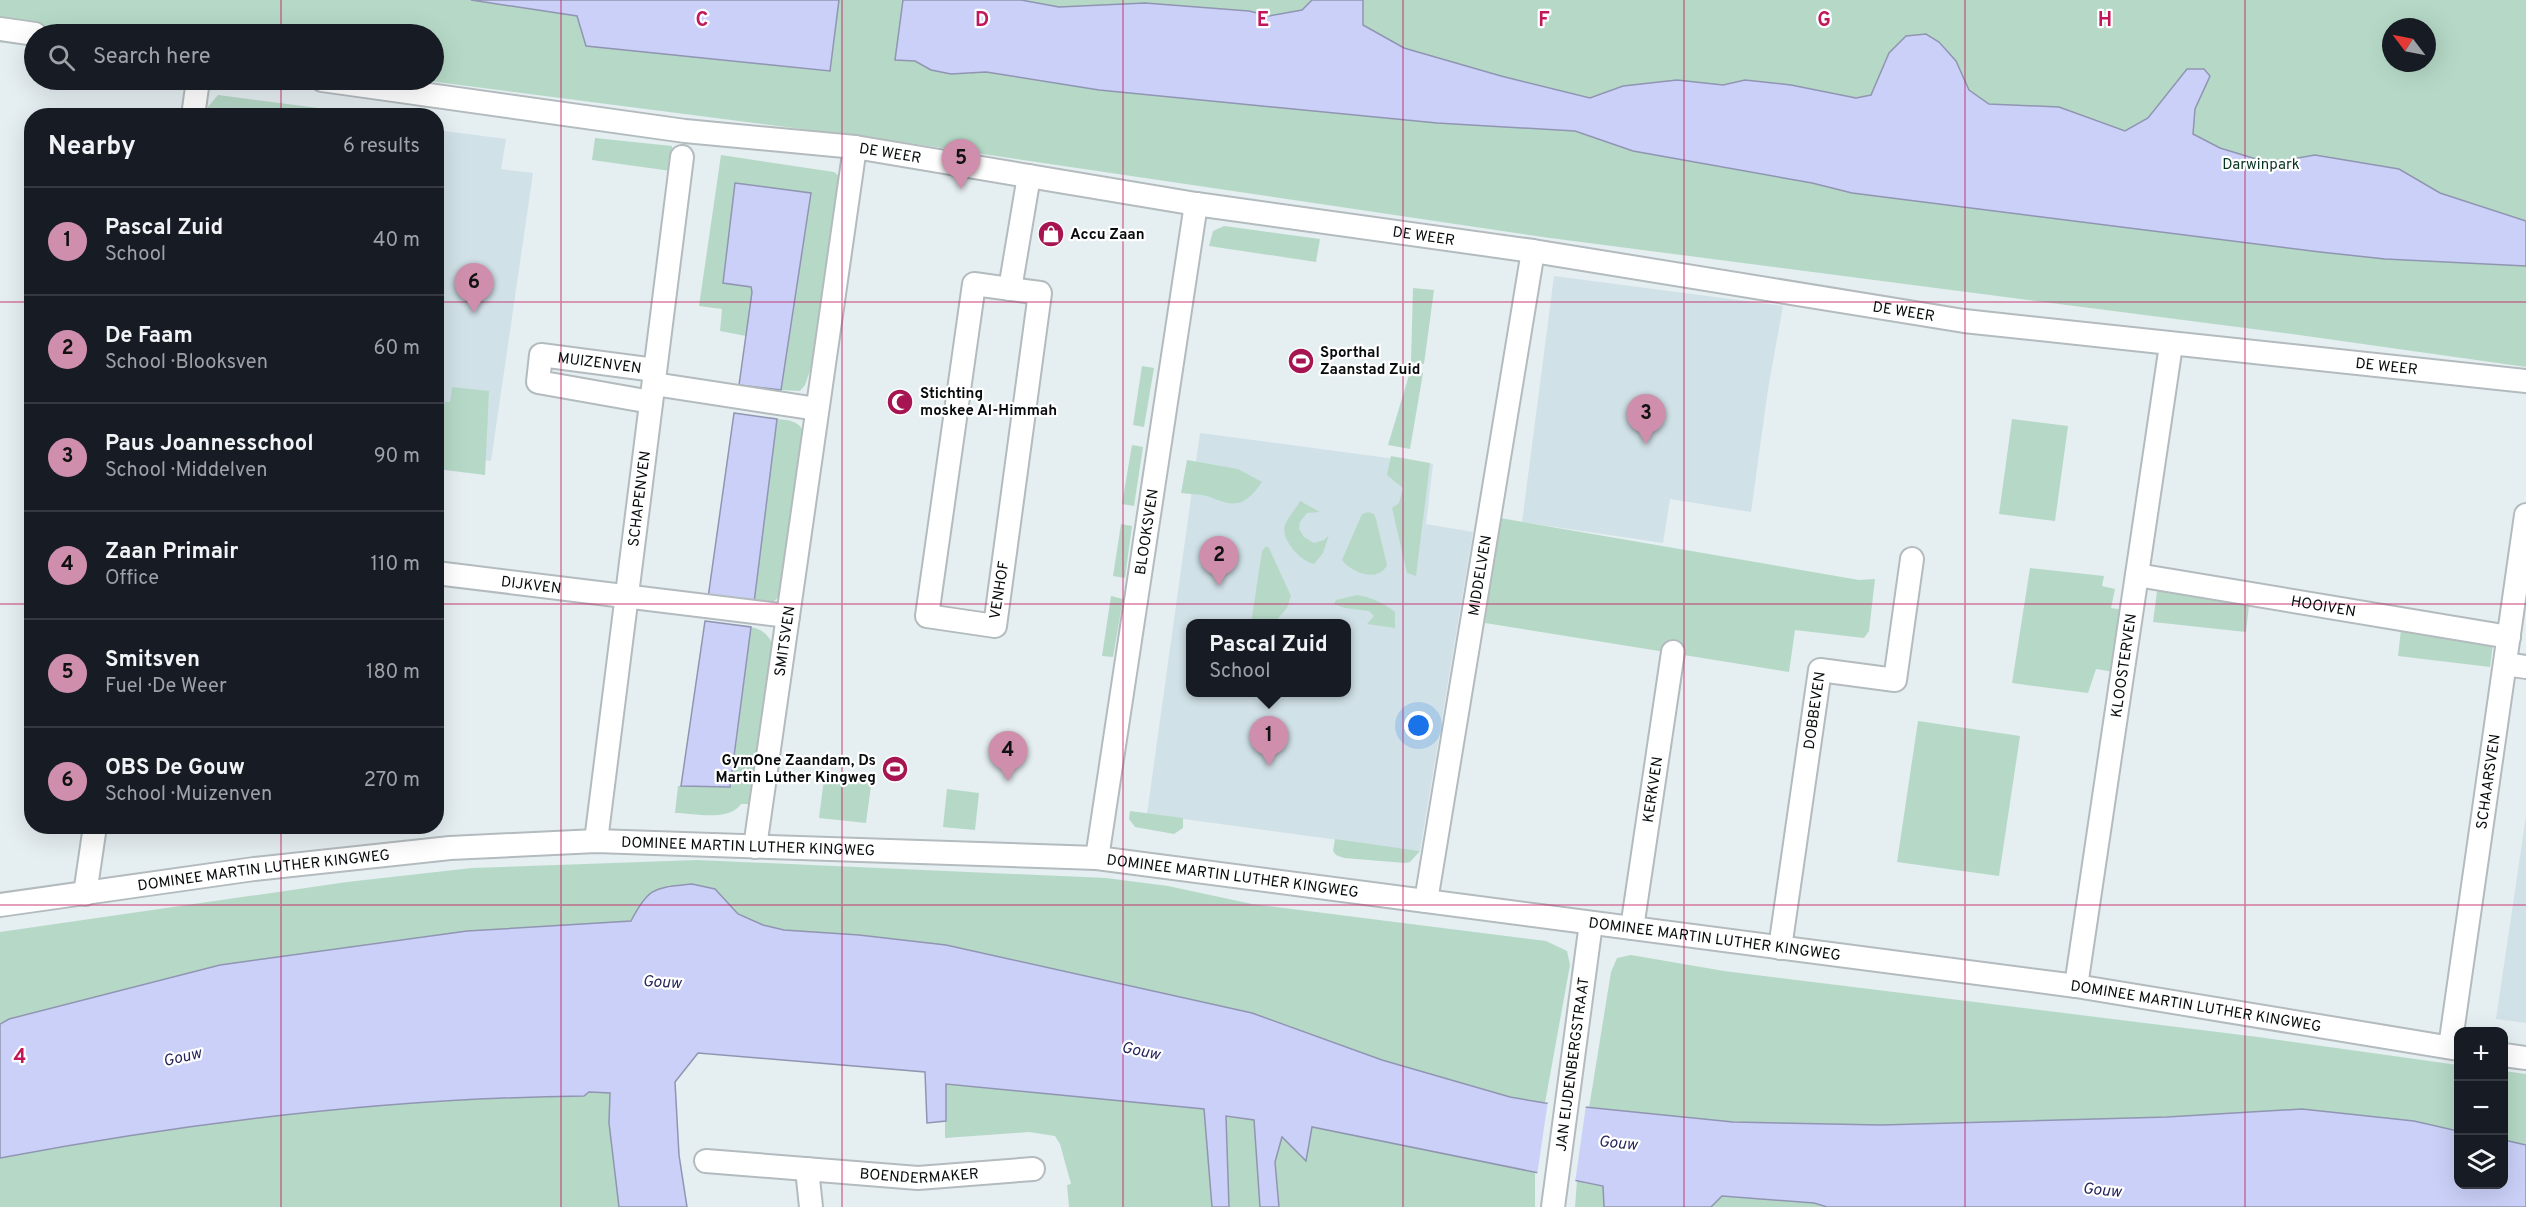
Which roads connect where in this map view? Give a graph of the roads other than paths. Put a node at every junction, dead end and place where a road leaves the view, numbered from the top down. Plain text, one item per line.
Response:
1 (0, 28) edge
2 (24, 32) edge
3 (197, 90) edge
4 (393, 90) edge
5 (194, 108) edge
6 (855, 147) junction
7 (682, 157) dead end
8 (1029, 176) junction
9 (1196, 204) junction
10 (1533, 251) junction
11 (1010, 289) junction
12 (2171, 345) junction
13 (2526, 381) edge
14 (653, 385) junction
15 (817, 409) junction
16 (2526, 515) edge
17 (1912, 559) dead end
18 (444, 574) edge
19 (2137, 575) junction
20 (627, 595) junction
21 (788, 616) junction
22 (2509, 637) junction
23 (1673, 652) dead end
24 (2515, 665) edge
25 (94, 834) edge
26 (596, 841) junction
27 (755, 847) junction
28 (1097, 858) junction
29 (85, 894) junction
30 (1426, 901) junction
31 (0, 905) edge
32 (1591, 923) junction
33 (1632, 928) junction
34 (1780, 948) junction
35 (2076, 986) junction
36 (2457, 1027) edge
37 (2454, 1048) edge
38 (2508, 1056) edge
39 (2526, 1058) edge
40 (706, 1161) dead end
41 (807, 1169) junction
42 (1033, 1169) dead end
43 (811, 1207) edge
44 (1553, 1207) edge

1 - 2 street
3 - 5 street
4 - 6 street, DE WEER
6 - 8 street, DE WEER
6 - 15 street, SMITSVEN
7 - 14 street, SCHAPENVEN
8 - 9 street, DE WEER
8 - 11 street
9 - 10 street, DE WEER
9 - 28 street, BLOOKSVEN
10 - 12 street, DE WEER
10 - 30 street, MIDDELVEN
11 - 11 street, VENHOF
12 - 13 street, DE WEER
12 - 19 street, KLOOSTERVEN
14 - 15 street
14 - 20 street, SCHAPENVEN
15 - 21 street, SMITSVEN
16 - 22 street, SCHAARSVEN
17 - 34 street, DOBBEVEN
18 - 20 street, DIJKVEN
19 - 22 street, HOOIVEN
19 - 35 street, KLOOSTERVEN
20 - 21 street
20 - 26 street, SCHAPENVEN
21 - 27 street, SMITSVEN
22 - 24 street, SCHAARSVEN
23 - 33 street, KERKVEN
24 - 36 street, SCHAARSVEN
25 - 29 street
26 - 27 street, DOMINEE MARTIN LUTHER KINGWEG
26 - 29 street, DOMINEE MARTIN LUTHER KINGWEG
27 - 28 street, DOMINEE MARTIN LUTHER KINGWEG
28 - 30 street, DOMINEE MARTIN LUTHER KINGWEG
29 - 31 street, DOMINEE MARTIN LUTHER KINGWEG
30 - 32 street, DOMINEE MARTIN LUTHER KINGWEG
32 - 33 street, DOMINEE MARTIN LUTHER KINGWEG
32 - 44 street, JAN EIJDENBERGSTRAAT
33 - 34 street, DOMINEE MARTIN LUTHER KINGWEG
34 - 35 street, DOMINEE MARTIN LUTHER KINGWEG
35 - 37 street, DOMINEE MARTIN LUTHER KINGWEG
38 - 39 street
40 - 41 street, BOENDERMAKER
41 - 42 street, BOENDERMAKER
41 - 43 street

